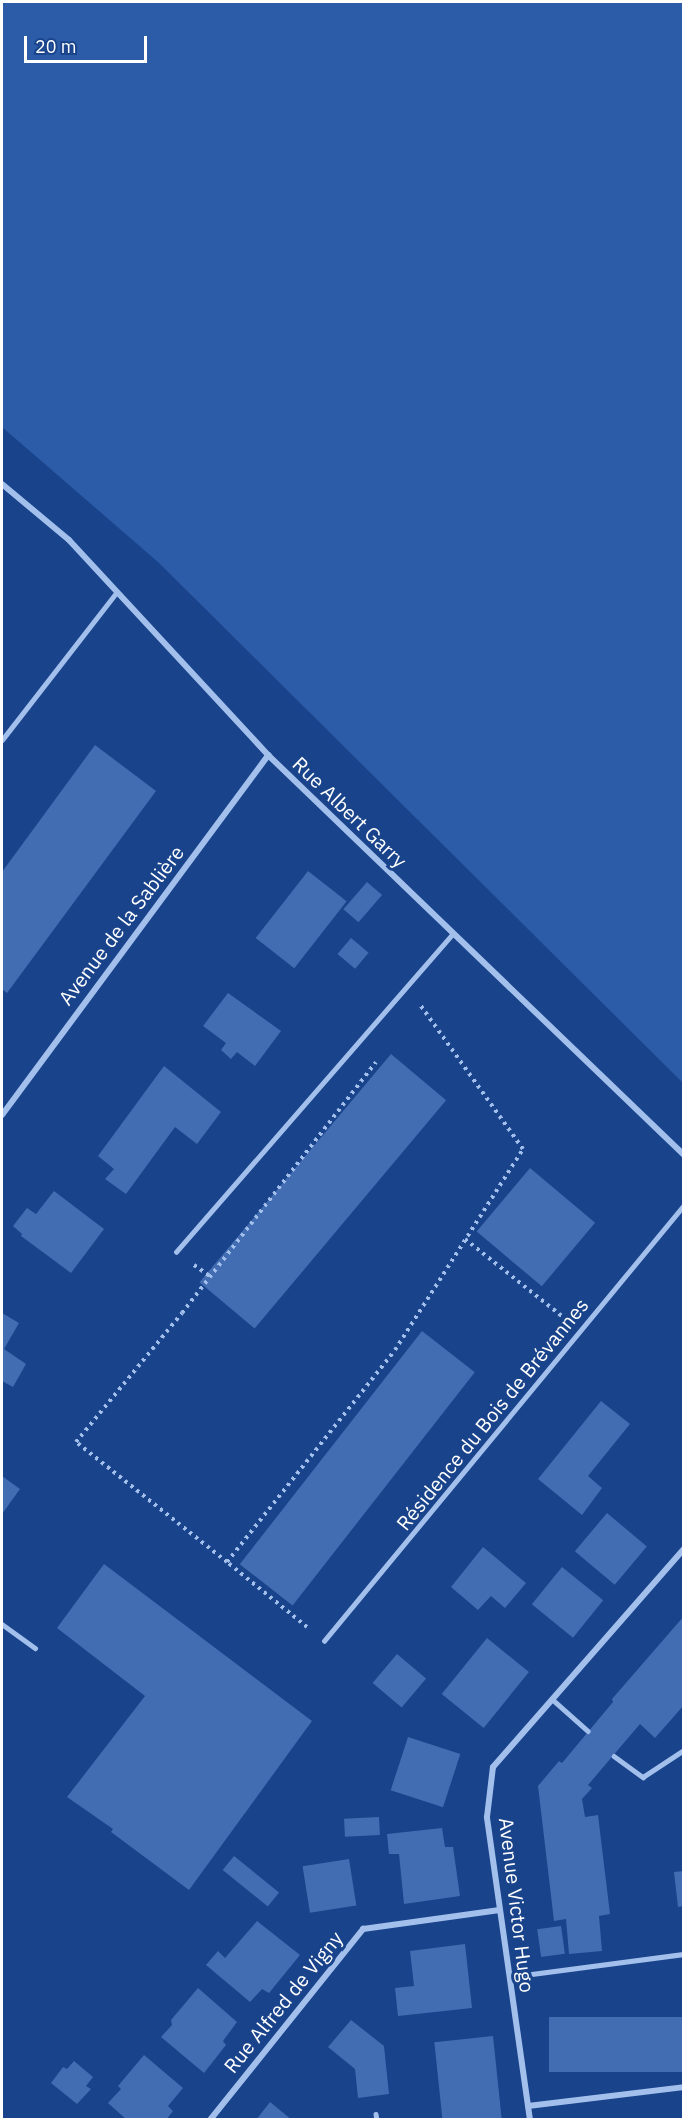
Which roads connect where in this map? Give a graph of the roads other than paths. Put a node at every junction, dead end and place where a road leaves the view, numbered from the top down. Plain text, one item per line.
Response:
1 (2, 484) edge
2 (117, 592) junction
3 (2, 740) edge
4 (268, 755) junction
5 (452, 934) junction
6 (2, 1115) edge
7 (684, 1155) edge
8 (684, 1205) edge
9 (176, 1252) dead end
10 (684, 1549) edge
11 (2, 1624) edge
12 (324, 1641) road end
13 (35, 1648) dead end
14 (552, 1699) junction
15 (588, 1731) dead end
16 (684, 1750) edge
17 (614, 1756) dead end
18 (500, 1910) junction
19 (684, 1954) edge
20 (509, 1977) junction
21 (684, 2087) edge
22 (528, 2106) junction
23 (210, 2120) edge
24 (530, 2120) edge

1 - 2 street, Rue Albert Garry
2 - 3 lane
2 - 4 street, Rue Albert Garry
4 - 5 street, Rue Albert Garry
4 - 6 street, Avenue de la Sablière
5 - 7 street, Rue Albert Garry
5 - 9 lane
8 - 12 lane, Résidence du Bois de Brévannes
10 - 14 street, Avenue Victor Hugo
11 - 13 lane
14 - 15 lane
14 - 18 street, Avenue Victor Hugo
16 - 17 lane
18 - 20 street, Avenue Victor Hugo
18 - 23 street, Rue Alfred de Vigny
19 - 20 lane
20 - 22 street, Avenue Victor Hugo
21 - 22 street
22 - 24 street, Avenue Victor Hugo

